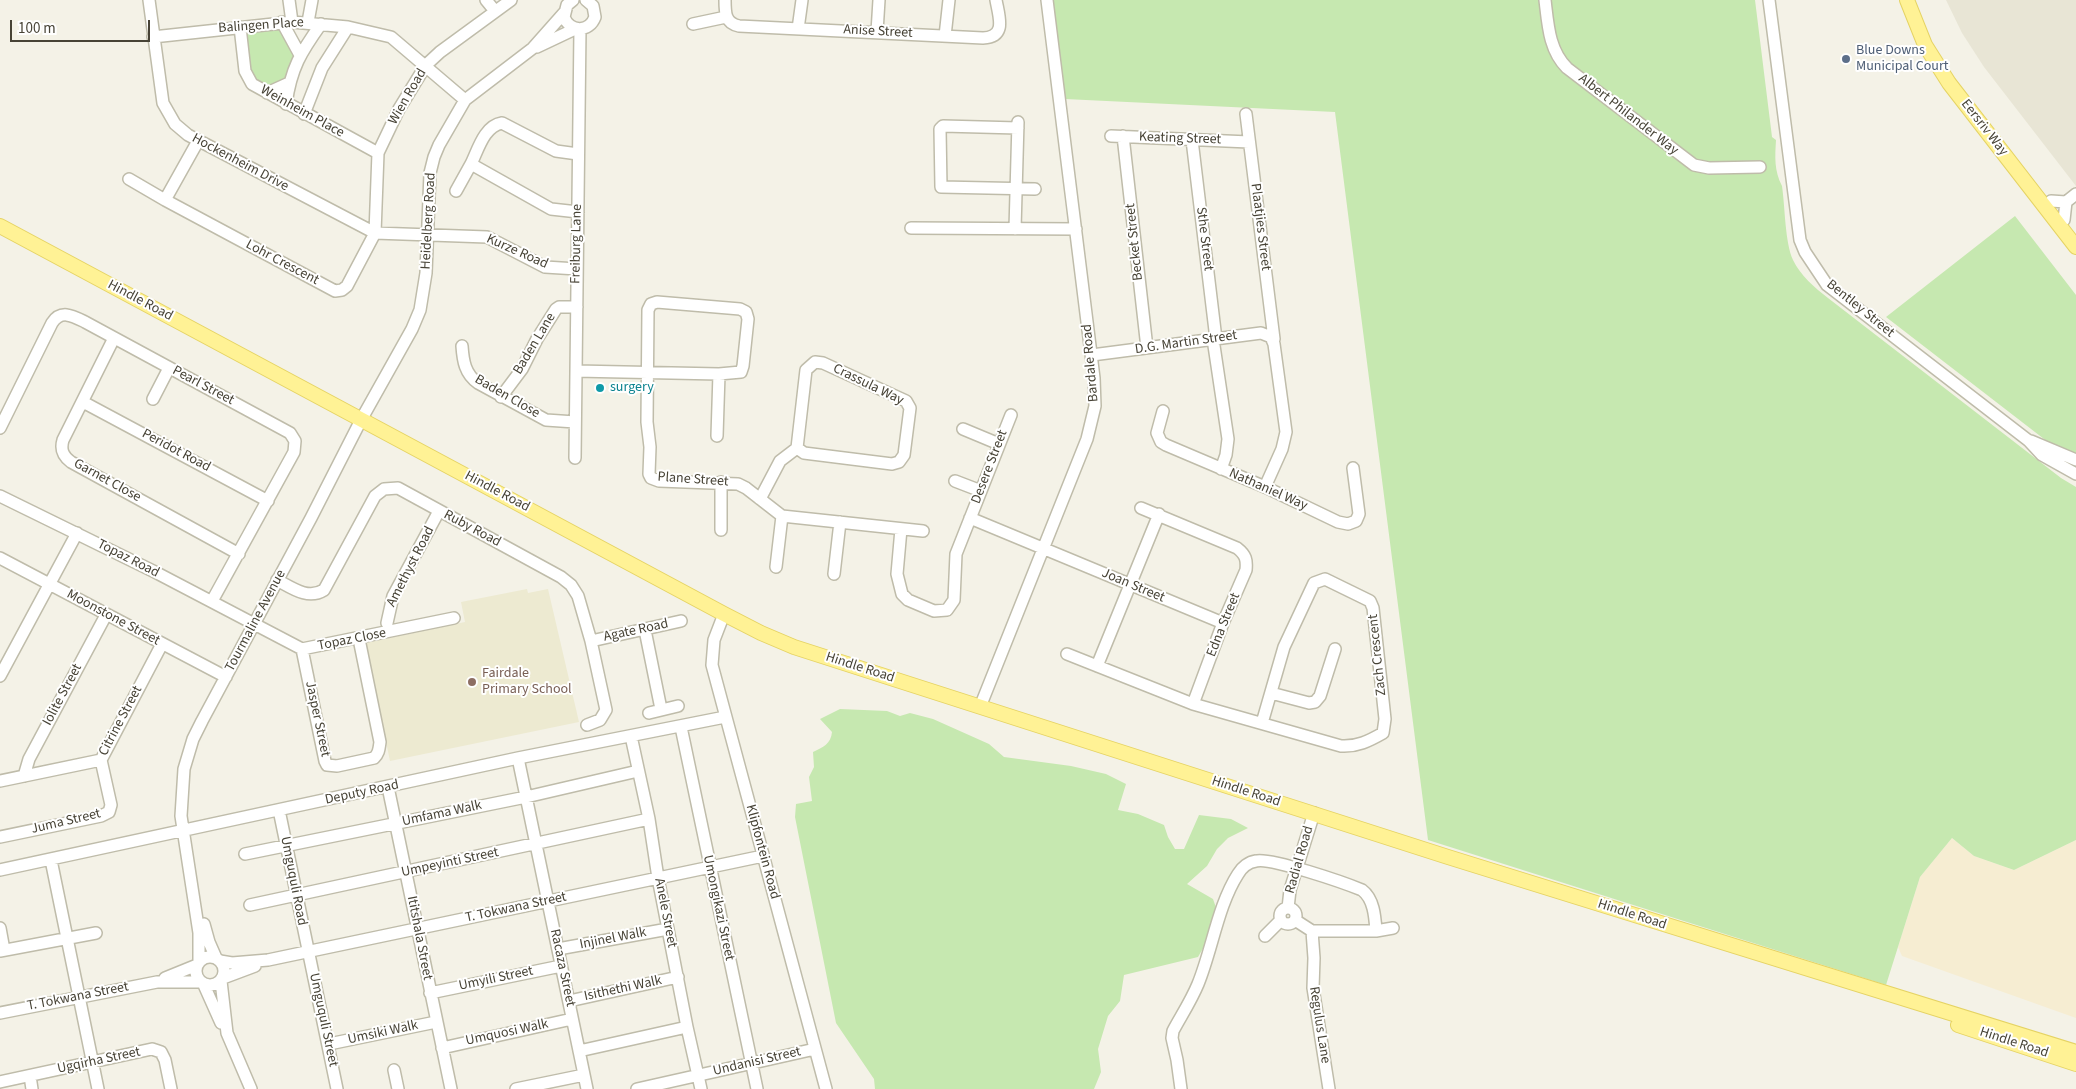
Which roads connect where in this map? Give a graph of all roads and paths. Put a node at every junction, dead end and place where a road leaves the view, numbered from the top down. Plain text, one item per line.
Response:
1 (149, 0) edge
2 (290, 0) edge
3 (312, 0) edge
4 (486, 0) edge
5 (511, 0) edge
6 (725, 0) edge
7 (802, 0) edge
8 (879, 0) edge
9 (949, 0) edge
10 (996, 0) edge
11 (1047, 0) edge
12 (1545, 0) edge
13 (1768, 0) edge
14 (1907, 0) edge
15 (1914, 0) edge
16 (592, 2) edge
17 (569, 4) edge
18 (495, 11) junction
19 (726, 17) junction
20 (287, 22) junction
21 (308, 22) junction
22 (322, 24) junction
23 (693, 24) dead end
24 (240, 26) junction
25 (348, 27) junction
26 (577, 29) junction
27 (798, 29) junction
28 (878, 32) junction
29 (945, 36) junction
30 (153, 37) junction
31 (533, 48) junction
32 (300, 55) junction
33 (426, 65) junction
34 (289, 83) junction
35 (267, 94) junction
36 (465, 100) junction
37 (286, 104) junction
38 (304, 114) junction
39 (1246, 114) dead end
40 (1111, 136) dead end
41 (1123, 136) junction
42 (1192, 140) junction
43 (198, 141) junction
44 (1249, 142) junction
45 (378, 153) junction
46 (578, 154) junction
47 (471, 164) junction
48 (1760, 167) dead end
49 (129, 179) dead end
50 (1016, 189) junction
51 (1035, 189) dead end
52 (456, 191) dead end
53 (2076, 194) edge
54 (165, 200) junction
55 (2051, 201) junction
56 (2066, 202) junction
57 (578, 212) junction
58 (2064, 220) junction
59 (0, 226) edge
60 (911, 228) dead end
61 (1015, 229) junction
62 (1076, 229) junction
63 (375, 233) junction
64 (2076, 235) edge
65 (427, 236) junction
66 (2076, 246) edge
67 (577, 269) junction
68 (576, 307) junction
69 (114, 338) junction
70 (1215, 339) junction
71 (1274, 342) junction
72 (462, 346) dead end
73 (1146, 348) junction
74 (1092, 355) junction
75 (169, 368) junction
76 (576, 371) junction
77 (647, 372) junction
78 (718, 374) junction
79 (501, 397) junction
80 (154, 399) dead end
81 (83, 402) junction
82 (1163, 411) dead end
83 (1011, 415) dead end
84 (361, 420) junction
85 (575, 422) junction
86 (0, 428) edge
87 (963, 429) dead end
88 (717, 436) dead end
89 (2029, 441) junction
90 (999, 444) junction
91 (797, 448) junction
92 (575, 458) dead end
93 (2076, 460) edge
94 (1352, 468) dead end
95 (1221, 469) junction
96 (2076, 474) edge
97 (955, 481) dead end
98 (721, 482) junction
99 (1265, 487) junction
100 (981, 491) junction
101 (0, 496) edge
102 (760, 499) junction
103 (268, 502) junction
104 (1141, 508) dead end
105 (439, 511) junction
106 (1159, 514) junction
107 (782, 516) junction
108 (970, 518) junction
109 (840, 522) junction
110 (901, 529) junction
111 (721, 530) dead end
112 (923, 531) dead end
113 (77, 533) junction
114 (1043, 548) junction
115 (239, 554) junction
116 (0, 558) edge
117 (776, 567) dead end
118 (834, 574) dead end
119 (277, 580) junction
120 (48, 584) junction
121 (1132, 585) junction
122 (212, 601) junction
123 (724, 614) junction
124 (106, 615) junction
125 (454, 618) dead end
126 (681, 621) dead end
127 (1223, 623) junction
128 (254, 624) junction
129 (387, 624) dead end
130 (645, 630) junction
131 (359, 639) junction
132 (591, 641) junction
133 (162, 644) junction
134 (302, 649) junction
135 (1335, 649) dead end
136 (1067, 654) dead end
137 (1097, 666) junction
138 (0, 676) edge
139 (226, 677) junction
140 (1271, 694) junction
141 (1193, 704) junction
142 (678, 706) dead end
143 (980, 707) junction
144 (661, 709) junction
145 (649, 713) dead end
146 (725, 717) junction
147 (1262, 723) junction
148 (588, 725) dead end
149 (681, 727) junction
150 (631, 736) junction
151 (518, 758) junction
152 (101, 760) junction
153 (638, 771) junction
154 (24, 776) junction
155 (0, 781) edge
156 (388, 787) junction
157 (526, 797) junction
158 (279, 810) junction
159 (1314, 813) junction
160 (649, 819) junction
161 (397, 824) junction
162 (182, 831) junction
163 (0, 837) edge
164 (536, 844) junction
165 (286, 846) junction
166 (246, 854) dead end
167 (763, 856) junction
168 (52, 860) junction
169 (710, 867) junction
170 (1296, 868) junction
171 (0, 870) edge
172 (407, 872) junction
173 (658, 878) junction
174 (297, 895) junction
175 (195, 899) junction
176 (548, 901) junction
177 (250, 905) dead end
178 (1288, 908) junction
179 (1281, 920) junction
180 (1295, 920) junction
181 (0, 928) edge
182 (418, 928) junction
183 (1393, 928) dead end
184 (668, 929) junction
185 (1312, 931) junction
186 (1376, 931) junction
187 (96, 933) dead end
188 (1265, 936) dead end
189 (68, 938) junction
190 (2, 950) edge
191 (558, 950) junction
192 (307, 952) junction
193 (218, 960) junction
194 (268, 960) junction
195 (1783, 962) junction
196 (198, 963) junction
197 (561, 966) junction
198 (678, 977) junction
199 (222, 979) junction
200 (157, 982) junction
201 (202, 983) junction
202 (430, 993) junction
203 (79, 996) junction
204 (569, 1001) junction
205 (0, 1013) edge
206 (572, 1019) junction
207 (436, 1022) junction
208 (687, 1027) junction
209 (227, 1033) junction
210 (329, 1044) junction
211 (442, 1048) junction
212 (815, 1049) junction
213 (579, 1051) junction
214 (2076, 1052) edge
215 (92, 1063) junction
216 (751, 1063) junction
217 (2076, 1064) edge
218 (394, 1070) dead end
219 (584, 1075) junction
220 (30, 1076) junction
221 (698, 1076) junction
222 (0, 1082) edge
223 (32, 1089) edge
224 (98, 1089) edge
225 (171, 1089) edge
226 (251, 1089) edge
227 (337, 1089) edge
228 (398, 1089) edge
229 (451, 1089) edge
230 (516, 1089) edge
231 (587, 1089) edge
232 (637, 1089) edge
233 (701, 1089) edge
234 (757, 1089) edge
235 (826, 1089) edge
236 (1181, 1089) edge
237 (1329, 1089) edge

1 - 30 street, Hockenheim Drive
2 - 20 street
3 - 21 street
4 - 18 street
5 - 18 street, Wien Road
6 - 19 street
7 - 27 street
8 - 28 street
9 - 29 street
10 - 29 street, Anise Street
11 - 62 street, Bardale Road
12 - 48 street, Albert Philander Way
13 - 89 street, Bentley Street
14 - 66 main road, Eersriv Way
15 - 55 main road, Eersriv Way
16 - 26 street
17 - 26 street
17 - 31 street, Heidelberg Road
18 - 33 street, Wien Road
19 - 23 street
19 - 27 street, Anise Street
20 - 21 street, Balingen Place
20 - 24 street, Balingen Place
20 - 32 street
21 - 22 street, Balingen Place
22 - 25 street, Balingen Place
22 - 32 street
24 - 30 street, Balingen Place
24 - 35 street, Weinheim Place
25 - 33 street, Balingen Place
25 - 38 street
26 - 31 street, Heidelberg Road
26 - 46 street, Freiburg Lane
27 - 28 street, Anise Street
28 - 29 street, Anise Street
30 - 43 street, Hockenheim Drive
31 - 36 street, Heidelberg Road
32 - 34 street
33 - 36 street, Balingen Place
33 - 45 street, Wien Road
34 - 35 street
34 - 37 street
35 - 37 street, Weinheim Place
36 - 65 street, Heidelberg Road
37 - 38 street, Weinheim Place
38 - 45 street, Weinheim Place
39 - 44 street, Plaatjies Street
40 - 41 street, Keating Street
41 - 42 street, Keating Street
41 - 73 street, Becket Street
42 - 44 street, Keating Street
42 - 70 street, Sthe Street
43 - 54 street
43 - 63 street, Hockenheim Drive
44 - 71 street, Plaatjies Street
45 - 63 street, Wien Road
46 - 47 street
46 - 57 street, Freiburg Lane
47 - 52 street
47 - 57 street
49 - 54 street, Lohr Crescent
50 - 50 street
50 - 51 street
50 - 61 street
53 - 56 street
54 - 63 street, Lohr Crescent
55 - 56 street
55 - 58 main road, Eersriv Way
56 - 58 street
57 - 67 street, Freiburg Lane
58 - 64 main road, Eersriv Way
59 - 84 main road, Hindle Road
60 - 61 street
61 - 62 street
62 - 74 street, Bardale Road
63 - 65 street, Hockenheim Drive
65 - 67 street, Kurze Road
65 - 84 street, Heidelberg Road
67 - 68 street, Freiburg Lane
68 - 76 street, Freiburg Lane
68 - 79 street, Baden Lane
69 - 75 street, Pearl Street
69 - 81 street, Garnet Close
69 - 86 street, Pearl Street
70 - 71 street, D.G. Martin Street
70 - 73 street, D.G. Martin Street
70 - 95 street, Sthe Street
71 - 99 street, Plaatjies Street
72 - 79 street, Baden Close
73 - 74 street, D.G. Martin Street
74 - 114 street, Bardale Road
75 - 80 street
75 - 103 street, Pearl Street
76 - 77 street
76 - 85 street, Freiburg Lane
77 - 78 street
77 - 78 street
77 - 98 street, Plane Street
78 - 88 street
79 - 85 street, Baden Close
81 - 103 street, Peridot Road
81 - 115 street, Garnet Close
82 - 95 street, Nathaniel Way
83 - 90 street, Desere Street
84 - 119 street, Tourmaline Avenue
84 - 123 main road, Hindle Road
85 - 92 street, Freiburg Lane
87 - 90 street
89 - 93 street, Bentley Street
89 - 96 street, Bentley Street
90 - 100 street, Desere Street
91 - 91 street, Crassula Way
91 - 102 street
94 - 99 street, Nathaniel Way
95 - 99 street, Nathaniel Way
97 - 100 street
98 - 102 street, Plane Street
98 - 111 street
100 - 108 street, Desere Street
101 - 113 street, Topaz Road
102 - 107 street, Plane Street
103 - 115 street, Pearl Street
104 - 106 street, Edna Street
105 - 119 street, Ruby Road
105 - 129 street, Amethyst Road
105 - 132 street, Ruby Road
106 - 121 street
106 - 127 street, Edna Street
107 - 109 street
107 - 117 street
108 - 110 street
108 - 114 street, Joan Street
109 - 110 street
109 - 118 street
110 - 112 street
113 - 120 street
113 - 122 street, Topaz Road
114 - 121 street, Joan Street
114 - 143 street, Bardale Road
115 - 122 street, Pearl Street
116 - 120 street, Moonstone Street
119 - 128 street, Tourmaline Avenue
120 - 124 street, Moonstone Street
120 - 138 street
121 - 127 street, Joan Street
121 - 137 street
122 - 128 street, Topaz Road
123 - 143 main road, Hindle Road
123 - 146 street, Klipfontein Road
124 - 133 street, Moonstone Street
124 - 154 street, Iolite Street
125 - 131 street, Topaz Close
126 - 130 street, Agate Road
127 - 141 street, Edna Street
128 - 134 street, Topaz Close
128 - 139 street, Tourmaline Avenue
130 - 132 street, Agate Road
130 - 144 street
131 - 134 street, Topaz Close
131 - 134 street, Jasper Street
132 - 148 street, Ruby Road
133 - 139 street, Moonstone Street
133 - 152 street, Citrine Street
135 - 140 street
136 - 137 street
137 - 141 street
139 - 162 street, Tourmaline Avenue
140 - 147 street, Zach Crescent
140 - 147 street, Zach Crescent
141 - 147 street, Zach Crescent
142 - 144 street
143 - 159 main road, Hindle Road
144 - 145 street
146 - 149 street, Deputy Road
146 - 167 street, Klipfontein Road
149 - 150 street, Deputy Road
149 - 169 street, Umongikazi Street
150 - 151 street, Deputy Road
150 - 153 street, Anele Street
151 - 156 street, Deputy Road
151 - 157 street, Racaza Street
152 - 154 street, Citrine Street
152 - 163 street, Juma Street
153 - 157 street, Umfama Walk
153 - 160 street, Anele Street
154 - 155 street, Citrine Street
156 - 158 street, Deputy Road
156 - 161 street, Ititshala Street
157 - 161 street, Umfama Walk
157 - 164 street, Racaza Street
158 - 162 street, Deputy Road
158 - 165 street, Umguquli Road
159 - 170 street, Radial Road
159 - 195 main road, Hindle Road
160 - 164 street, Umpeyinti Street
160 - 173 street, Anele Street
161 - 165 street, Umfama Walk
161 - 172 street, Ititshala Street
162 - 168 street, Deputy Road
162 - 175 street, Tourmaline Avenue
164 - 172 street, Umpeyinti Street
164 - 176 street, Racaza Street
165 - 166 street, Umfama Walk
165 - 174 street, Umguquli Road
167 - 169 street, T. Tokwana Street
167 - 212 street, Klipfontein Road
168 - 171 street, Deputy Road
168 - 189 street
169 - 173 street, T. Tokwana Street
169 - 216 street, Umongikazi Street
170 - 178 street, Radial Road
170 - 186 street
170 - 236 street
172 - 174 street, Umpeyinti Street
172 - 182 street, Ititshala Street
173 - 176 street, T. Tokwana Street
173 - 184 street, Anele Street
174 - 177 street, Umpeyinti Street
174 - 192 street, Umguquli Road
175 - 193 street
175 - 196 street
176 - 182 street, T. Tokwana Street
176 - 191 street, Racaza Street
178 - 179 street
178 - 180 street
179 - 180 street
179 - 188 street
180 - 185 street
181 - 190 street
182 - 192 street, T. Tokwana Street
182 - 202 street, Ititshala Street
183 - 186 street
184 - 191 street, Injinel Walk
184 - 198 street, Anele Street
185 - 186 street
185 - 237 street, Regulus Lane
187 - 189 street
189 - 190 street
189 - 203 street
191 - 197 street, Racaza Street
192 - 194 street, T. Tokwana Street
192 - 210 street, Umguquli Street
193 - 194 street, T. Tokwana Street
193 - 196 street
193 - 199 street
194 - 199 street, T. Tokwana Street
195 - 214 main road, Hindle Road
195 - 217 main road, Hindle Road
196 - 200 street, T. Tokwana Street
196 - 201 street
197 - 202 street, Umyili Street
197 - 204 street, Racaza Street
198 - 204 street, Isithethi Walk
198 - 208 street, Anele Street
199 - 201 street
199 - 209 street
200 - 201 street, T. Tokwana Street
200 - 203 street, T. Tokwana Street
201 - 209 street
202 - 207 street, Ititshala Street
203 - 205 street, T. Tokwana Street
203 - 215 street
204 - 206 street, Racaza Street
206 - 211 street, Umquosi Walk
206 - 213 street, Racaza Street
207 - 210 street, Umsiki Walk
207 - 211 street, Ititshala Street
208 - 213 street
208 - 221 street, Anele Street
209 - 226 street
210 - 227 street, Umguquli Street
211 - 229 street, Ititshala Street
212 - 216 street, Undanisi Street
212 - 235 street, Klipfontein Road
213 - 219 street, Racaza Street
215 - 220 street, Ugqirha Street
215 - 224 street
215 - 225 street, Ugqirha Street
216 - 221 street, Undanisi Street
216 - 234 street, Umongikazi Street
218 - 228 street
219 - 230 street
219 - 231 street, Racaza Street
220 - 222 street, Ugqirha Street
220 - 223 street
221 - 232 street, Undanisi Street
221 - 233 street, Anele Street

